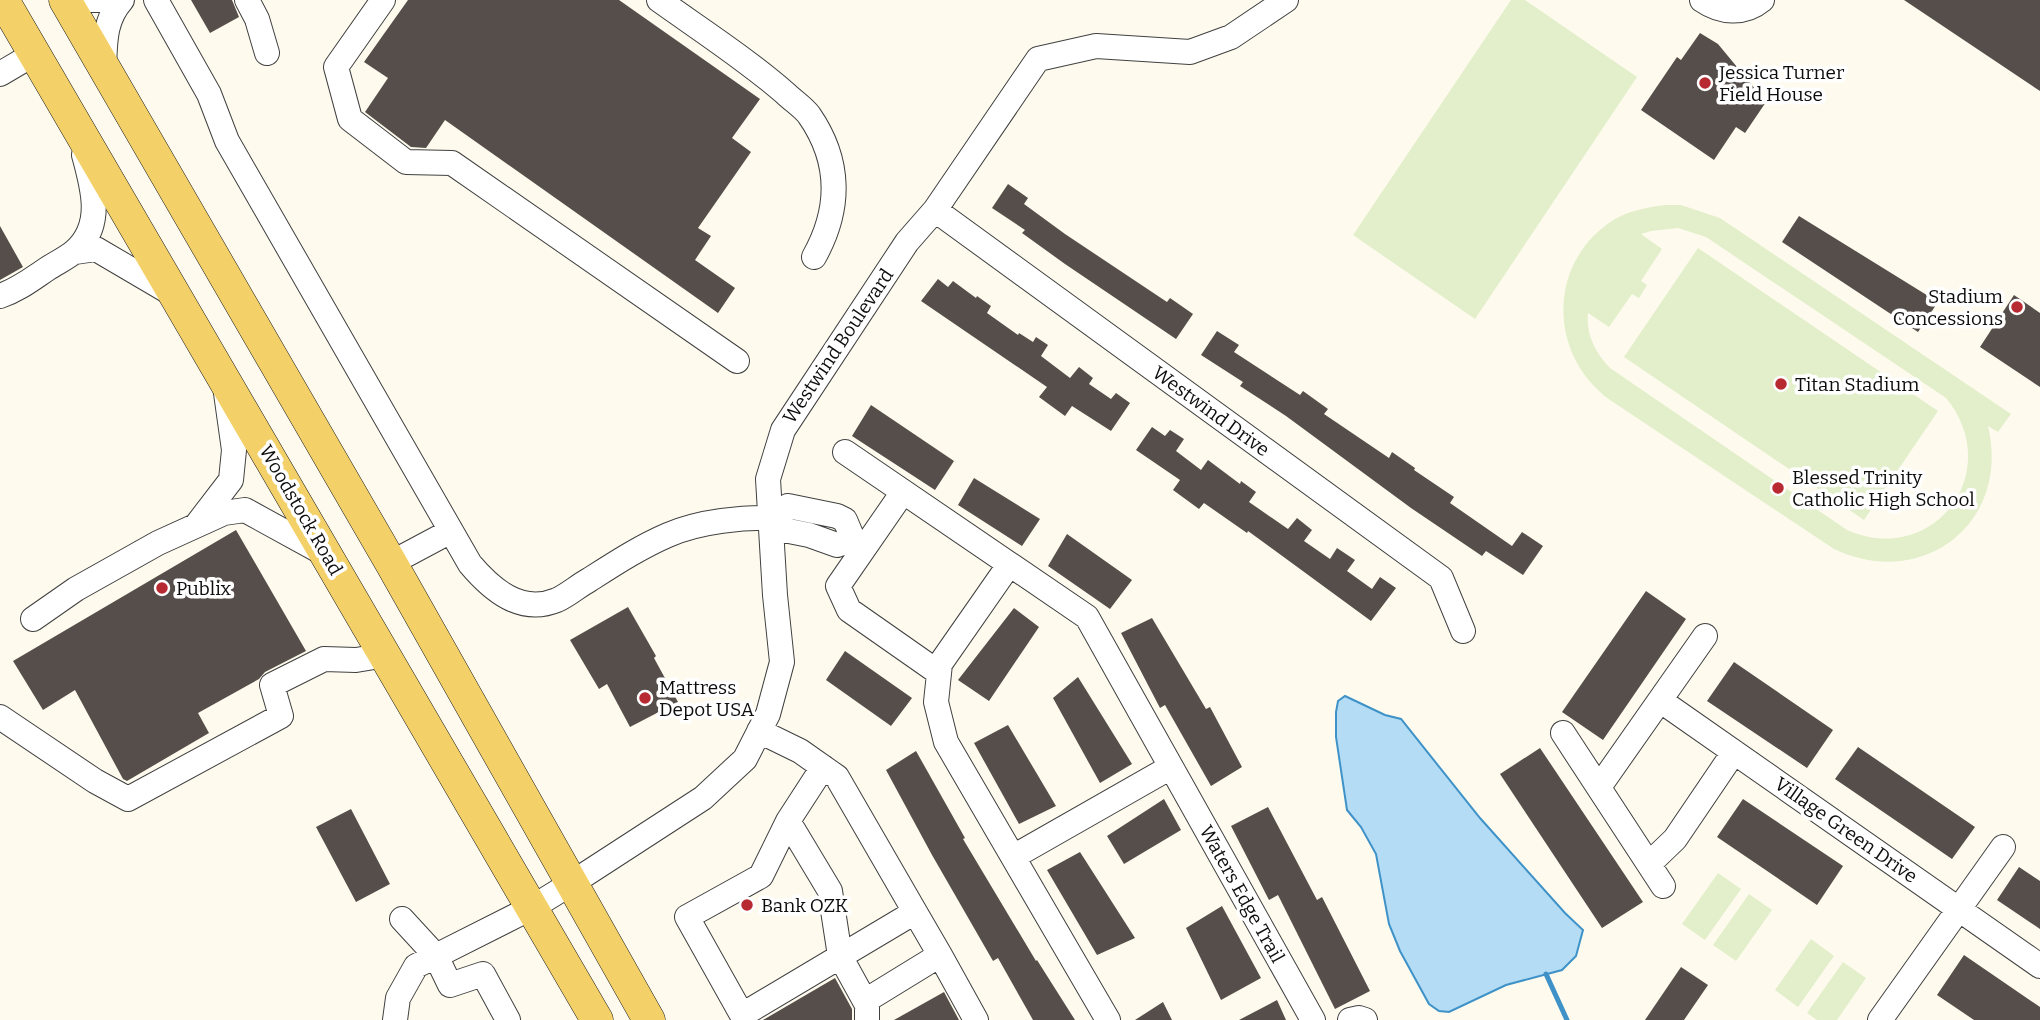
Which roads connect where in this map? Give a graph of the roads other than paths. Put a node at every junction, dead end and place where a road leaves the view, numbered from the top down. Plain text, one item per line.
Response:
1 (4, 0) edge
2 (65, 0) edge
3 (72, 0) edge
4 (99, 0) edge
5 (122, 0) edge
6 (156, 0) edge
7 (247, 0) edge
8 (383, 0) edge
9 (659, 0) edge
10 (1286, 0) edge
11 (1702, 0) edge
12 (1762, 0) edge
13 (267, 53) dead end
14 (34, 54) junction
15 (104, 69) junction
16 (0, 75) edge
17 (78, 129) junction
18 (935, 210) junction
19 (75, 252) junction
20 (814, 257) dead end
21 (0, 296) edge
22 (176, 296) junction
23 (737, 361) dead end
24 (224, 378) junction
25 (845, 452) dead end
26 (903, 492) junction
27 (815, 510) junction
28 (774, 518) junction
29 (198, 523) junction
30 (451, 531) junction
31 (809, 535) junction
32 (859, 543) junction
33 (328, 556) junction
34 (391, 563) junction
35 (1009, 565) junction
36 (33, 620) dead end
37 (1464, 631) dead end
38 (1705, 636) dead end
39 (386, 655) junction
40 (939, 673) junction
41 (1661, 701) junction
42 (0, 718) edge
43 (759, 731) junction
44 (1563, 733) dead end
45 (1734, 752) junction
46 (823, 767) junction
47 (1171, 767) junction
48 (1599, 787) junction
49 (788, 821) junction
50 (2003, 848) dead end
51 (1013, 857) junction
52 (1649, 864) junction
53 (572, 883) junction
54 (1663, 886) dead end
55 (533, 906) junction
56 (1959, 909) junction
57 (915, 912) junction
58 (402, 919) dead end
59 (436, 956) junction
60 (841, 956) junction
61 (940, 956) junction
62 (2040, 966) edge
63 (866, 1011) edge
64 (741, 1018) edge
65 (395, 1020) edge
66 (508, 1020) edge
67 (597, 1020) edge
68 (649, 1020) edge
69 (976, 1020) edge
70 (1108, 1020) edge
71 (1313, 1020) edge
72 (1350, 1020) edge
73 (1365, 1020) edge
74 (1880, 1020) edge

1 - 14 main road, Woodstock Road
2 - 15 main road
3 - 4 street
5 - 15 street
6 - 30 street
7 - 13 street
8 - 23 street
9 - 20 street
10 - 18 street, Westwind Boulevard
11 - 12 street
14 - 16 street
14 - 17 main road, Woodstock Road
15 - 34 main road
17 - 19 street
17 - 22 main road, Woodstock Road
18 - 28 street, Westwind Boulevard
18 - 37 street, Westwind Drive
19 - 21 street
19 - 22 street
22 - 24 main road, Woodstock Road
24 - 29 street
24 - 33 main road, Woodstock Road
25 - 26 street, Waters Edge Trail
26 - 32 street
26 - 35 street, Waters Edge Trail
27 - 28 street
27 - 31 street
27 - 32 street
28 - 30 street
28 - 31 street
28 - 43 street, Westwind Boulevard
29 - 33 street
29 - 36 street
30 - 34 street
31 - 32 street
32 - 40 street
33 - 39 main road, Woodstock Road
34 - 53 main road
35 - 40 street
35 - 47 street, Waters Edge Trail
38 - 41 street
39 - 42 street
39 - 55 main road, Woodstock Road
40 - 51 street
41 - 45 street, Village Green Drive
41 - 48 street
43 - 46 street
43 - 53 street, Westwind Boulevard
44 - 48 street
45 - 52 street
45 - 56 street, Village Green Drive
46 - 49 street
46 - 57 street
47 - 51 street
47 - 71 street, Waters Edge Trail
48 - 52 street
49 - 60 street
49 - 64 street
50 - 56 street
51 - 70 street
52 - 54 street
53 - 55 street, Westwind Boulevard
53 - 68 main road
55 - 59 street, Westwind Boulevard
55 - 67 main road, Woodstock Road
56 - 62 street, Village Green Drive
56 - 74 street
57 - 60 street
57 - 61 street
58 - 59 street
59 - 65 street, Westwind Boulevard
59 - 66 street
60 - 63 street
60 - 64 street
61 - 63 street
61 - 69 street
72 - 73 street

